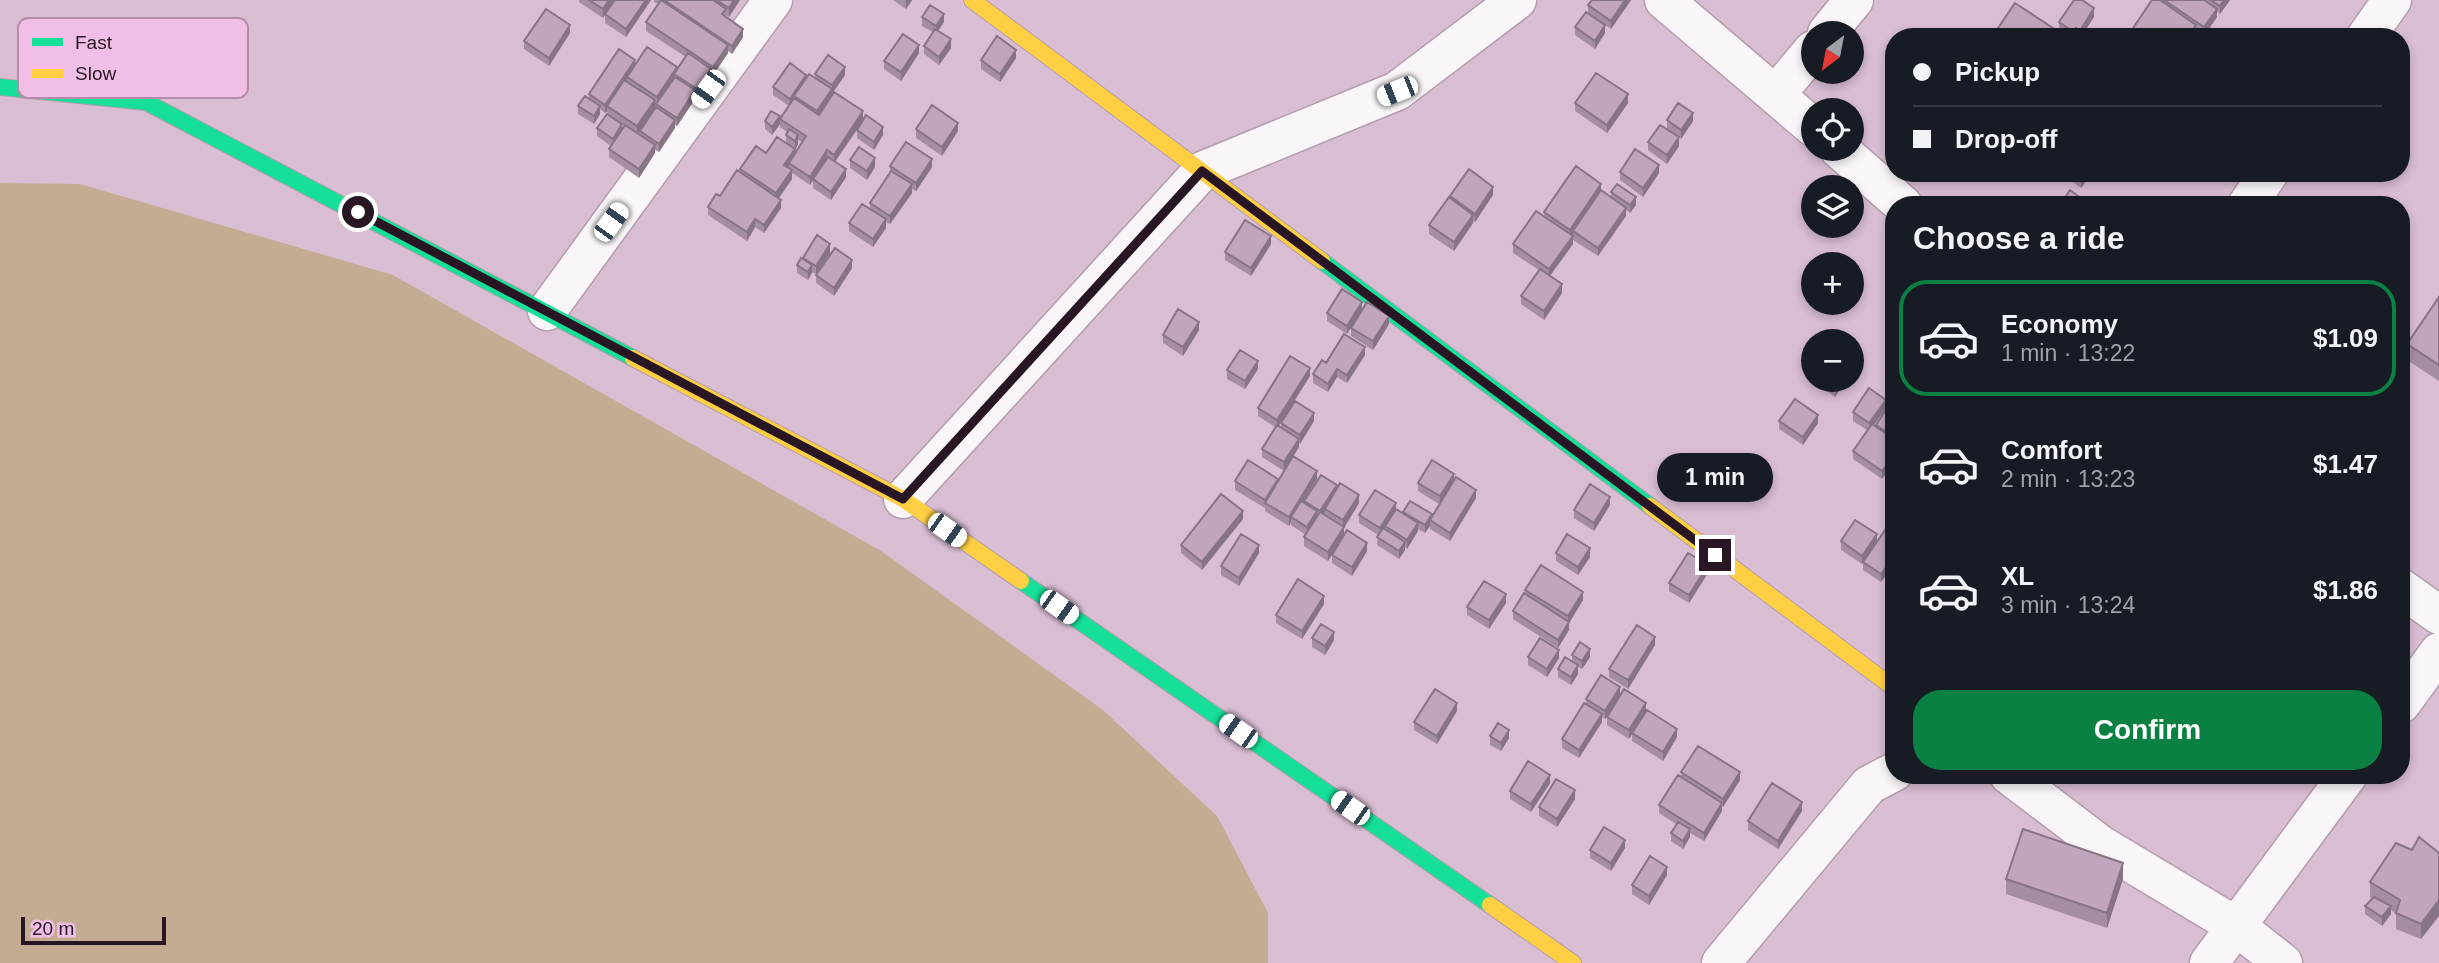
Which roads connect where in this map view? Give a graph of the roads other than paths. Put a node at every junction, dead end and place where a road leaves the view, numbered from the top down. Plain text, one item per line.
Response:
1 (773, 0) edge
2 (972, 0) edge
3 (1517, 0) edge
4 (1664, 0) edge
5 (1854, 0) edge
6 (2392, 0) edge
7 (1837, 21) edge
8 (2372, 28) edge
9 (1801, 64) edge
10 (0, 87) edge
11 (18, 89) edge
12 (1776, 94) junction
13 (107, 98) edge
14 (1801, 116) edge
15 (1853, 161) edge
16 (1202, 171) junction
17 (1893, 196) edge
18 (547, 311) junction
19 (903, 499) junction
20 (2410, 594) edge
21 (2439, 615) edge
22 (2439, 652) edge
23 (1885, 681) edge
24 (2410, 692) edge
25 (1885, 777) edge
26 (2021, 784) edge
27 (2341, 784) edge
28 (2236, 926) junction
29 (1573, 963) edge
30 (1721, 963) edge
31 (2209, 963) edge
32 (2283, 963) edge

1 - 18 street
2 - 16 street
3 - 16 street
4 - 12 street
5 - 7 street
6 - 8 street
9 - 12 street
10 - 11 street
12 - 14 street
13 - 18 street
15 - 17 street
16 - 19 street
16 - 23 street
18 - 19 street
19 - 29 street
20 - 21 street
22 - 24 street
25 - 30 street
26 - 28 street
27 - 28 street
28 - 31 street
28 - 32 street

